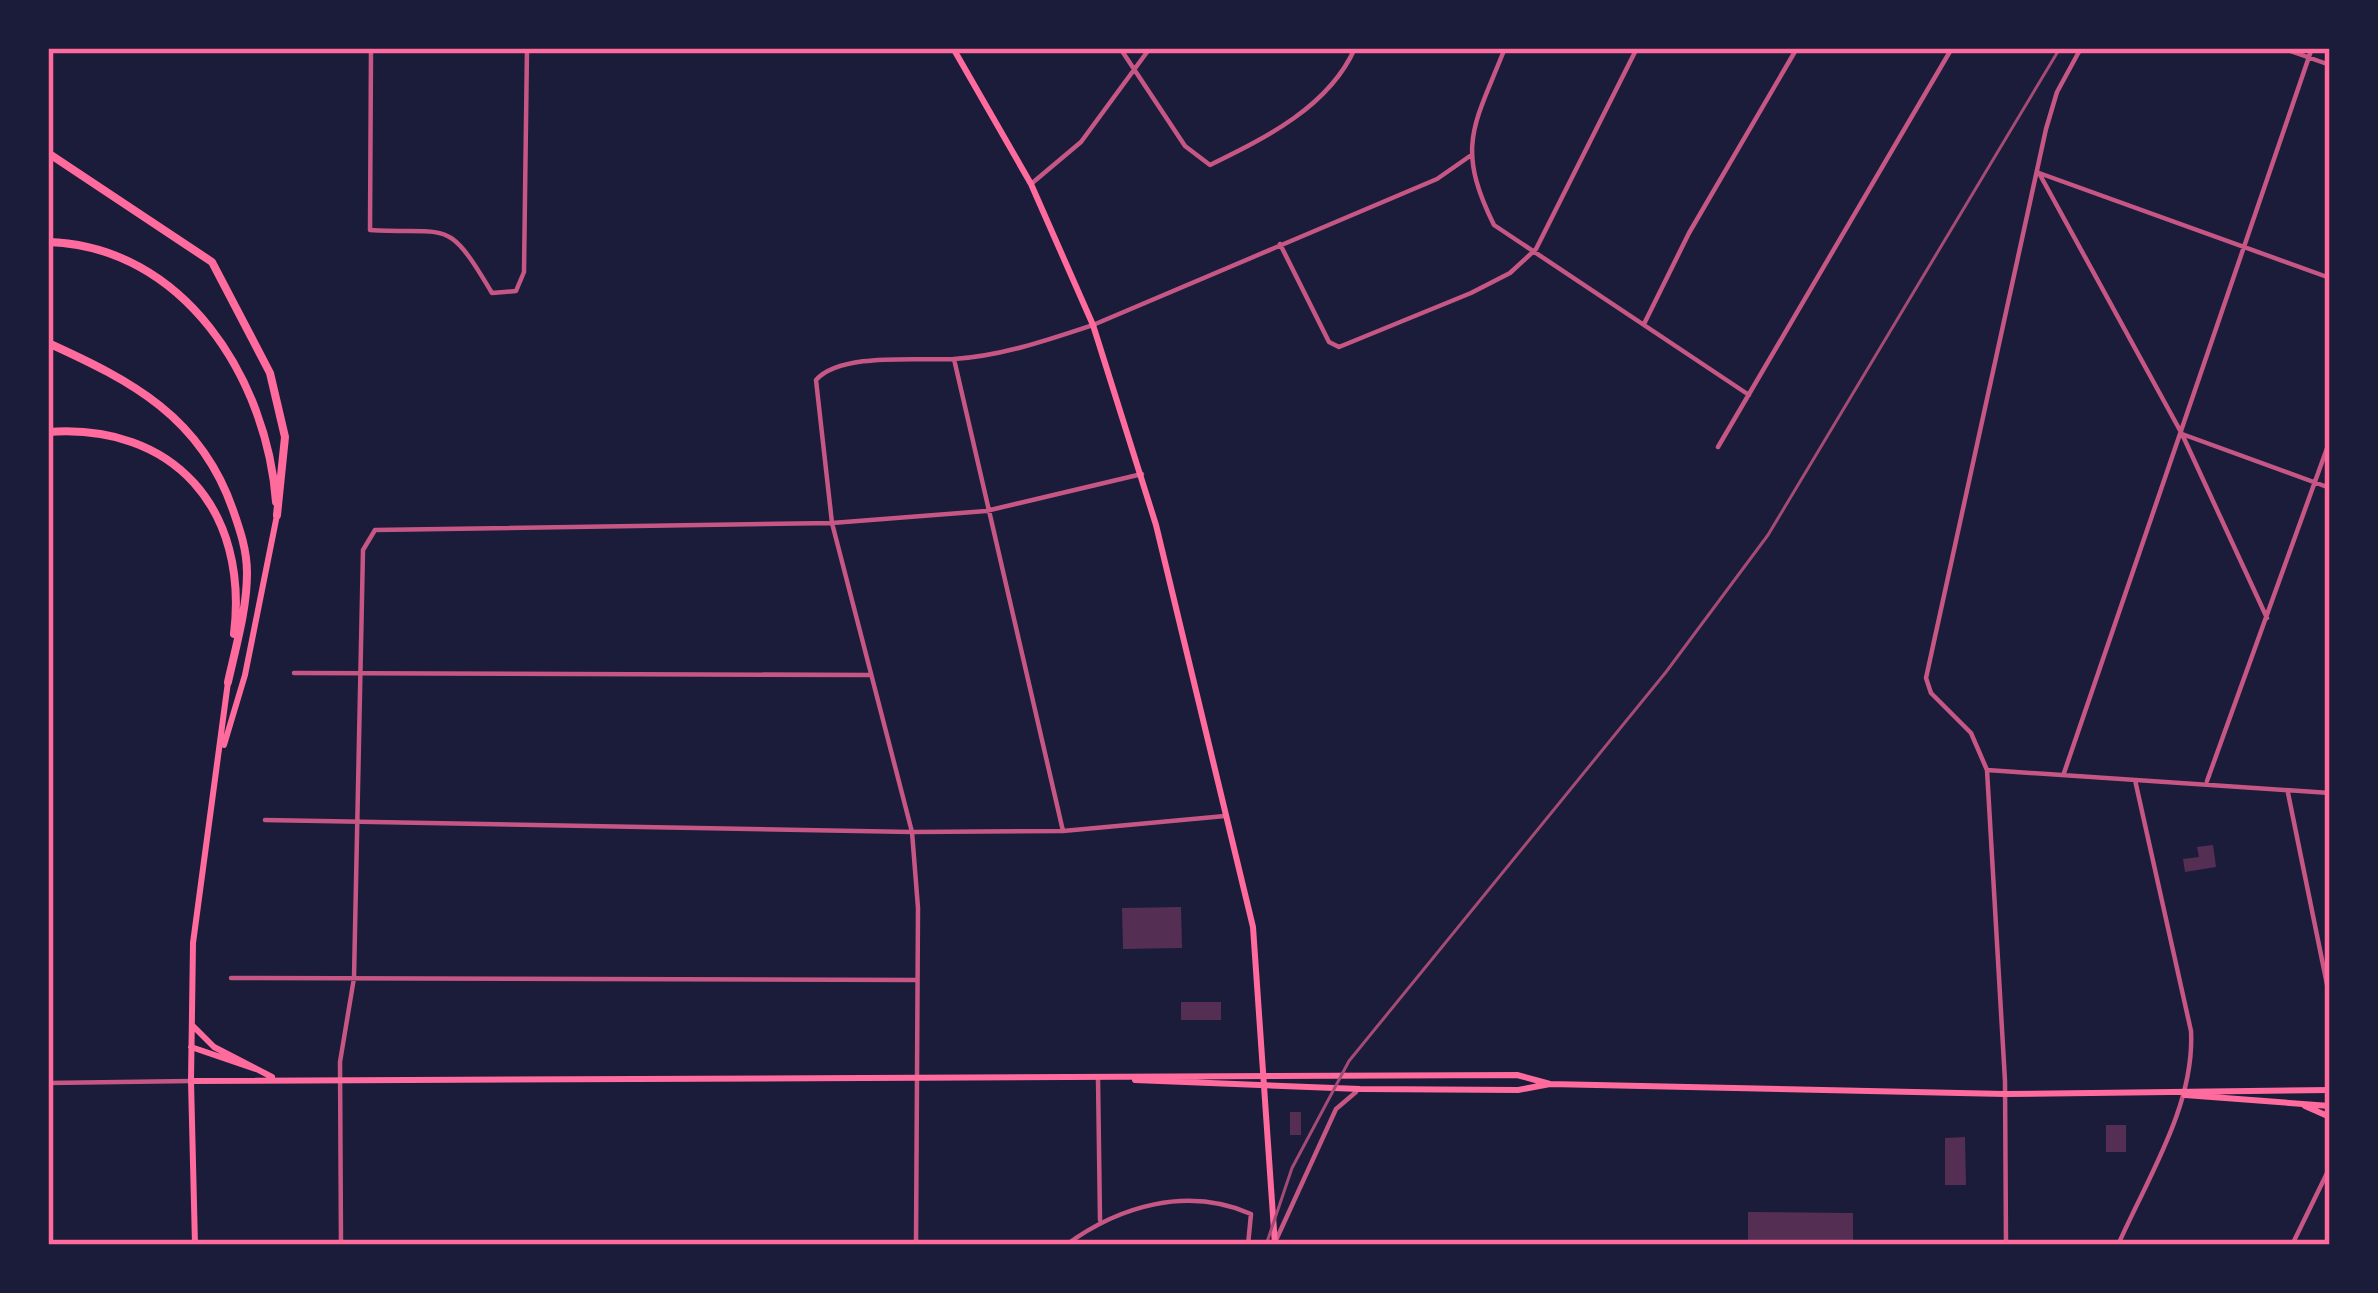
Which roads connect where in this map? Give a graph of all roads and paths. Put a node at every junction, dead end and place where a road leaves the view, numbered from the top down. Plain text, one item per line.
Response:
1 (371, 48) edge
2 (527, 48) edge
3 (953, 48) edge
4 (1120, 48) edge
5 (1150, 48) edge
6 (1355, 48) edge
7 (1505, 48) edge
8 (1637, 48) edge
9 (1797, 48) edge
10 (1952, 48) edge
11 (2081, 48) edge
12 (2282, 48) edge
13 (2312, 48) edge
14 (2309, 58) junction
15 (2330, 65) edge
16 (1135, 70) junction
17 (48, 153) edge
18 (1470, 156) junction
19 (2038, 173) junction
20 (1031, 184) junction
21 (48, 242) edge
22 (1280, 244) junction
23 (2242, 245) junction
24 (1536, 249) junction
25 (2330, 278) edge
26 (1644, 324) junction
27 (1093, 325) junction
28 (48, 343) edge
29 (954, 359) junction
30 (1749, 395) junction
31 (48, 433) edge
32 (2182, 434) junction
33 (2330, 440) edge
34 (1718, 447) dead end
35 (1142, 474) junction
36 (2314, 482) junction
37 (2330, 488) edge
38 (986, 512) junction
39 (277, 515) junction
40 (832, 523) junction
41 (2267, 618) junction
42 (293, 673) dead end
43 (361, 673) junction
44 (872, 675) junction
45 (228, 682) junction
46 (220, 760) junction
47 (1987, 770) junction
48 (2064, 772) junction
49 (2135, 780) junction
50 (2207, 781) junction
51 (2288, 791) junction
52 (2330, 793) edge
53 (1226, 816) junction
54 (265, 820) dead end
55 (360, 825) junction
56 (1063, 831) junction
57 (913, 832) junction
58 (232, 977) dead end
59 (354, 978) junction
60 (918, 980) junction
61 (2330, 999) edge
62 (191, 1024) junction
63 (191, 1047) junction
64 (259, 1070) junction
65 (1265, 1072) junction
66 (275, 1078) junction
67 (919, 1078) junction
68 (1098, 1078) junction
69 (339, 1080) junction
70 (191, 1081) junction
71 (48, 1084) edge
72 (1550, 1084) junction
73 (1266, 1086) junction
74 (2328, 1087) edge
75 (1360, 1089) junction
76 (2005, 1094) junction
77 (2183, 1095) junction
78 (2296, 1102) junction
79 (2330, 1106) edge
80 (2330, 1117) edge
81 (2330, 1167) edge
82 (1100, 1220) junction
83 (1275, 1244) edge
84 (195, 1245) edge
85 (341, 1245) edge
86 (916, 1245) edge
87 (1066, 1245) edge
88 (1248, 1245) edge
89 (2006, 1245) edge
90 (2118, 1245) edge
91 (2292, 1245) edge

1 - 2 street
3 - 20 main road
4 - 16 street
5 - 16 street
6 - 16 street
7 - 18 street
8 - 24 street
9 - 26 street
10 - 30 street
11 - 19 street
12 - 14 street
13 - 14 street
14 - 15 street
14 - 23 street
16 - 20 street
17 - 39 highway
18 - 22 street
18 - 24 street
19 - 23 street
19 - 32 street
19 - 47 street
20 - 27 main road
21 - 39 highway
22 - 24 street
22 - 27 street
23 - 25 street
23 - 32 street
24 - 26 street
26 - 30 street
27 - 29 street
27 - 35 main road
28 - 45 highway
29 - 38 street
29 - 40 street
30 - 34 street
31 - 45 highway
32 - 36 street
32 - 41 street
32 - 48 street
33 - 36 street
35 - 38 street
35 - 53 main road
36 - 37 street
36 - 41 street
38 - 40 street
38 - 56 street
39 - 46 main road
40 - 43 street
40 - 44 street
41 - 50 street
42 - 43 street
43 - 44 street
43 - 55 street
44 - 57 street
45 - 46 main road
46 - 62 main road
47 - 48 street
47 - 76 street
48 - 49 street
49 - 50 street
49 - 77 street
50 - 51 street
51 - 52 street
51 - 61 street
53 - 56 street
53 - 65 main road
54 - 55 street
55 - 57 street
55 - 59 street
56 - 57 street
57 - 60 street
58 - 59 street
59 - 60 street
59 - 69 street
60 - 67 street
62 - 63 main road
62 - 64 main road
63 - 64 main road
63 - 70 main road
64 - 66 main road
65 - 68 main road
65 - 72 main road
65 - 73 main road
66 - 69 main road
66 - 70 main road
67 - 68 main road
67 - 69 main road
67 - 86 street
68 - 73 main road
68 - 82 street
69 - 85 street
70 - 71 street
70 - 84 main road
72 - 75 main road
72 - 76 main road
73 - 75 main road
73 - 83 main road
74 - 77 main road
75 - 83 street
76 - 77 main road
76 - 89 street
77 - 78 main road
77 - 90 street
78 - 79 main road
78 - 80 main road
81 - 91 street
82 - 87 street
82 - 88 street

